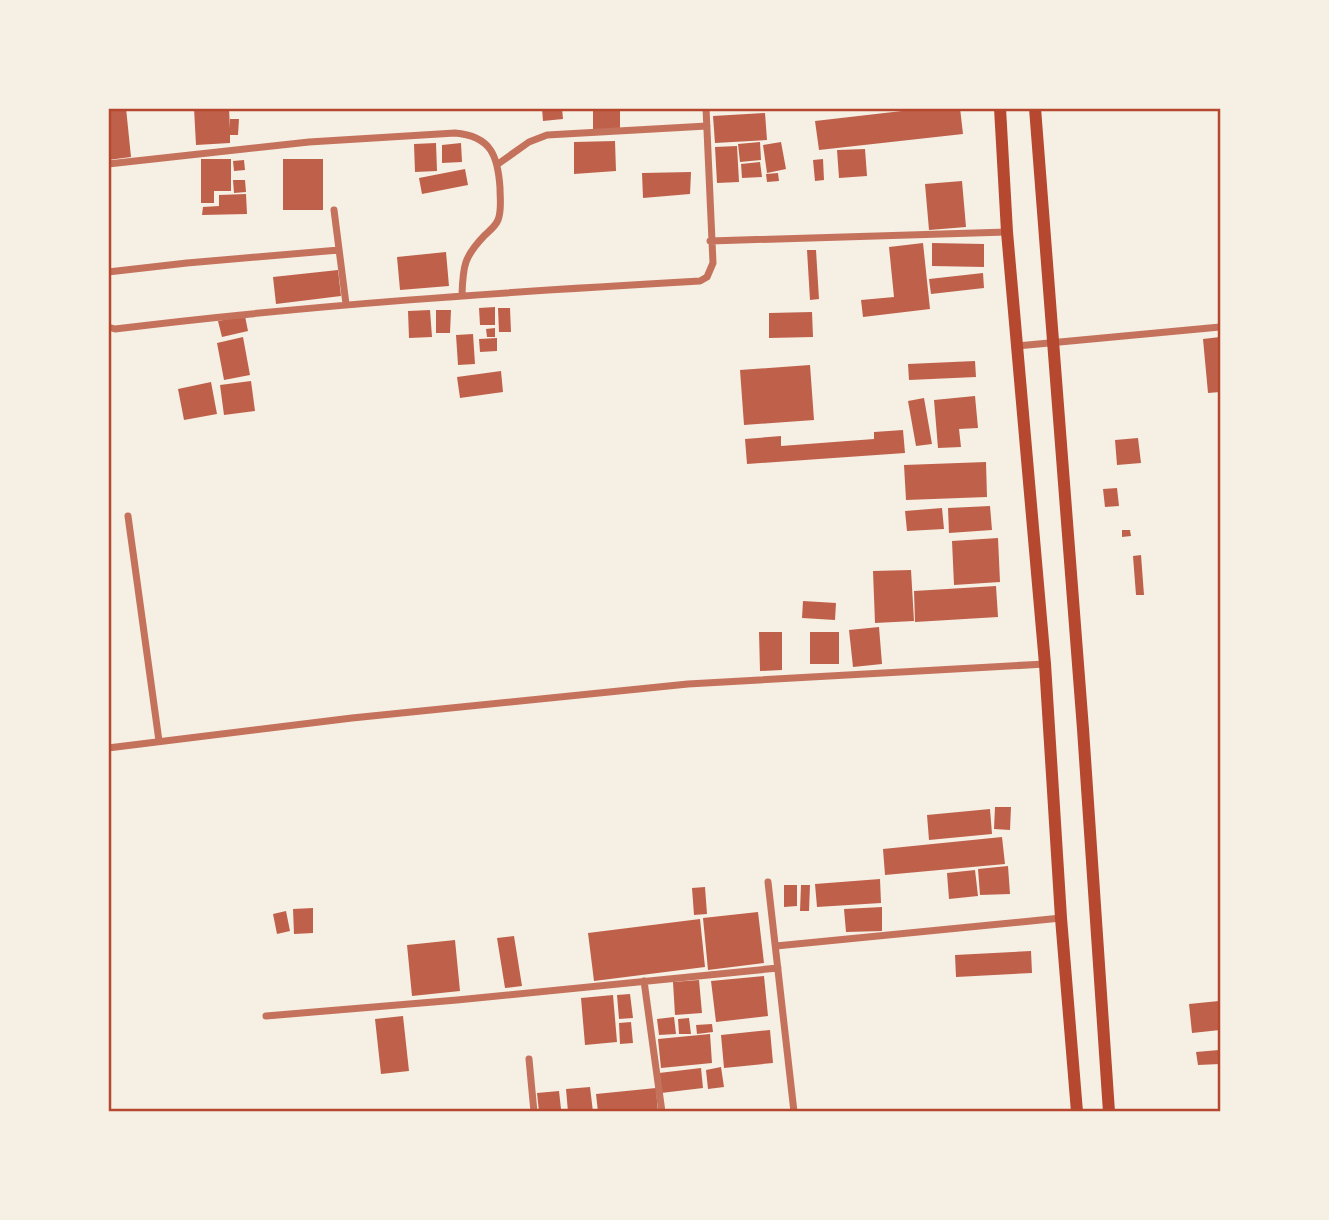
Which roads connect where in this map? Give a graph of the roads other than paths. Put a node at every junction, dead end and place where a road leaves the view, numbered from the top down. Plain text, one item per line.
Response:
1 (706, 108) edge
2 (1000, 108) edge
3 (1035, 108) edge
4 (706, 126) junction
5 (108, 164) edge
6 (498, 164) junction
7 (334, 210) dead end
8 (1007, 232) junction
9 (710, 241) junction
10 (340, 250) junction
11 (108, 272) edge
12 (462, 294) junction
13 (346, 304) junction
14 (108, 327) edge
15 (1220, 327) edge
16 (1053, 342) junction
17 (1017, 346) junction
18 (128, 516) dead end
19 (1045, 664) junction
20 (159, 741) junction
21 (108, 748) edge
22 (768, 882) dead end
23 (1061, 918) junction
24 (775, 946) junction
25 (778, 968) junction
26 (643, 981) junction
27 (266, 1016) dead end
28 (529, 1059) dead end
29 (534, 1111) edge
30 (662, 1111) edge
31 (794, 1111) edge
32 (1077, 1111) edge
33 (1109, 1111) edge

1 - 4 street
2 - 8 main road
3 - 16 main road
4 - 6 street
4 - 9 street
5 - 6 street
6 - 12 street
7 - 10 street
8 - 9 street
8 - 17 main road
9 - 12 street
10 - 11 street
10 - 13 street
12 - 13 street
13 - 14 street
15 - 16 street
16 - 17 street
16 - 33 main road
17 - 19 main road
18 - 20 street
19 - 20 street
19 - 23 main road
20 - 21 street
22 - 24 street
23 - 24 street
23 - 32 main road
24 - 25 street
25 - 26 street
25 - 31 street
26 - 27 street
26 - 30 street
28 - 29 street

